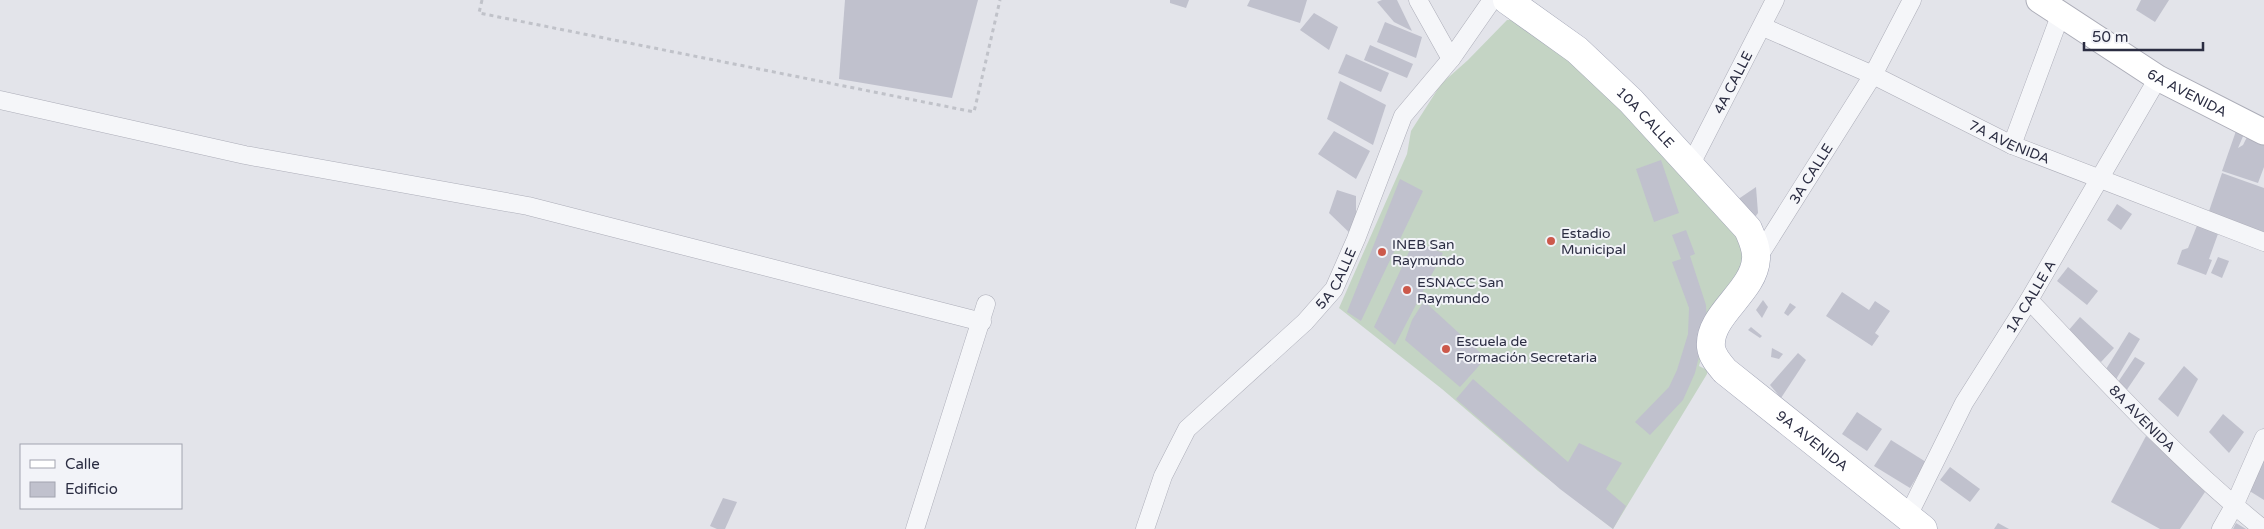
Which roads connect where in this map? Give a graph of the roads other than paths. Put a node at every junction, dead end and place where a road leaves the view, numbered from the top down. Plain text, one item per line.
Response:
1 (1418, 0) edge
2 (1492, 0) edge
3 (1507, 0) edge
4 (1775, 0) edge
5 (1912, 0) edge
6 (2039, 0) edge
7 (2064, 7) edge
8 (1763, 27) junction
9 (1451, 59) junction
10 (1873, 75) junction
11 (2158, 78) junction
12 (0, 100) edge
13 (2264, 132) edge
14 (2012, 145) junction
15 (1690, 166) junction
16 (2101, 178) junction
17 (2264, 242) edge
18 (1756, 259) junction
19 (2029, 300) junction
20 (986, 304) dead end
21 (982, 322) junction
22 (1711, 347) joint
23 (2264, 438) edge
24 (2234, 506) junction
25 (1915, 523) edge
26 (915, 529) edge
27 (1145, 529) edge
28 (2221, 529) edge
29 (2262, 529) edge

1 - 9 street
2 - 9 street, 5A CALLE
3 - 15 main road, 10A CALLE
4 - 8 street, 4A CALLE
5 - 10 street, 3A CALLE
6 - 7 street, 6A AVENIDA
7 - 11 street, 6A AVENIDA
7 - 14 street
8 - 10 street, 7A AVENIDA
8 - 15 street, 4A CALLE
9 - 27 street, 5A CALLE
10 - 14 street, 7A AVENIDA
10 - 18 street, 3A CALLE
11 - 13 street, 6A AVENIDA
11 - 16 street, 1A CALLE A
12 - 21 street
14 - 16 street, 7A AVENIDA
15 - 18 main road, 10A CALLE
16 - 17 street, 7A AVENIDA
16 - 19 street, 1A CALLE A
18 - 22 main road, 3A CALLE
19 - 24 street, 8A AVENIDA
19 - 25 street, 1A CALLE A
20 - 21 street
21 - 26 street
22 - 25 main road, 9A AVENIDA
23 - 24 street
24 - 28 street
24 - 29 street, 8A AVENIDA

